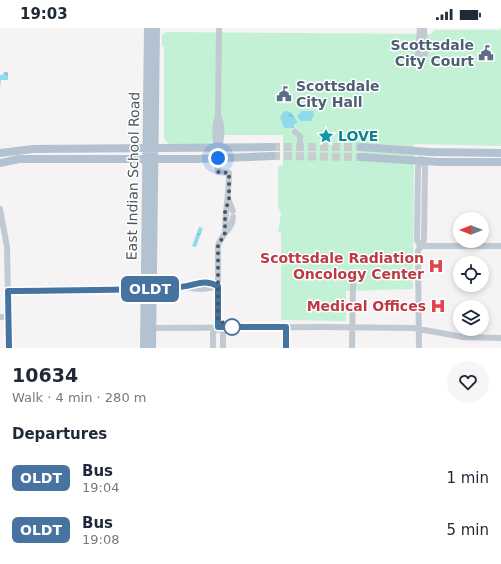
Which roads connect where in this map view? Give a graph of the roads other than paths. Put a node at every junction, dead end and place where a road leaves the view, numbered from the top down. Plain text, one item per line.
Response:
1 (148, 28) edge
2 (156, 28) edge
3 (219, 28) edge
4 (420, 28) edge
5 (424, 28) edge
6 (295, 132) dead end
7 (272, 147) tunnel mouth
8 (361, 147) tunnel mouth
9 (151, 148) junction
10 (218, 148) junction
11 (300, 148) dead end
12 (66, 149) junction
13 (422, 151) junction
14 (0, 153) edge
15 (500, 153) edge
16 (272, 156) tunnel mouth
17 (361, 157) tunnel mouth
18 (218, 158) junction
19 (38, 159) junction
20 (150, 159) junction
21 (422, 161) junction
22 (0, 162) edge
23 (500, 162) edge
24 (229, 201) junction
25 (0, 209) edge
26 (225, 233) junction
27 (420, 246) junction
28 (501, 246) edge
29 (353, 283) dead end
30 (218, 286) junction
31 (153, 289) junction
32 (144, 290) junction
33 (8, 291) junction
34 (0, 317) edge
35 (8, 317) junction
36 (218, 327) junction
37 (286, 327) junction
38 (352, 327) junction
39 (144, 328) junction
40 (153, 328) junction
41 (418, 329) junction
42 (501, 338) edge
43 (9, 348) edge
44 (144, 348) edge
45 (152, 348) edge
46 (213, 348) edge
47 (223, 348) edge
48 (286, 348) edge
49 (352, 348) edge
50 (419, 348) edge

1 - 9 main road, East Indian School Road
2 - 9 main road, East Indian School Road
3 - 10 street
4 - 5 street
6 - 11 street
7 - 10 main road
8 - 13 main road
9 - 10 main road
9 - 12 main road
9 - 20 main road, East Indian School Road
10 - 18 street
12 - 14 main road
12 - 19 main road
13 - 15 main road
13 - 21 street
15 - 23 main road
16 - 18 main road
17 - 21 main road
18 - 20 main road
18 - 24 street
19 - 20 main road
19 - 22 main road
20 - 31 main road, East Indian School Road
20 - 32 main road, East Indian School Road
21 - 23 main road
21 - 27 street
24 - 26 street
24 - 26 street
25 - 33 street
26 - 30 street
27 - 28 street
27 - 41 street
29 - 38 street
30 - 31 street
30 - 36 street
31 - 32 street
31 - 40 main road, East Indian School Road
32 - 33 street
32 - 39 main road, East Indian School Road
33 - 35 street
34 - 35 street
35 - 43 street
36 - 37 street
36 - 40 street
36 - 46 street
36 - 47 street
37 - 38 street
37 - 48 street
38 - 41 street
38 - 49 street
39 - 40 street
39 - 44 main road, East Indian School Road
40 - 45 main road, East Indian School Road
41 - 42 street
41 - 50 street

